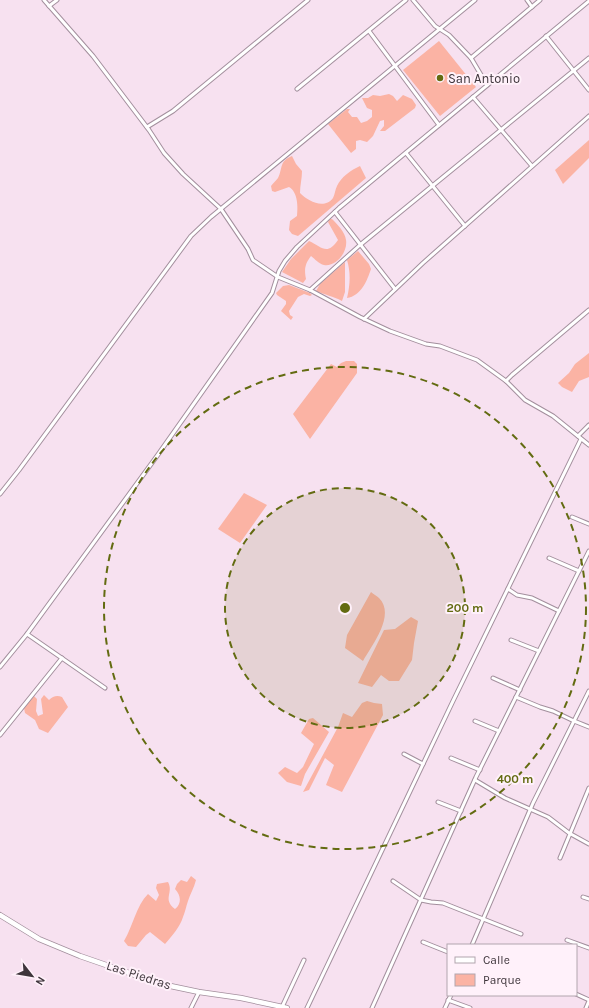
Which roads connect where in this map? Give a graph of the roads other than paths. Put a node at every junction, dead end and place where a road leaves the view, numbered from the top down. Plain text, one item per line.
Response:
1 (44, 0) edge
2 (57, 0) edge
3 (308, 0) edge
4 (406, 0) edge
5 (413, 0) edge
6 (475, 0) edge
7 (527, 0) edge
8 (540, 0) edge
9 (589, 1) edge
10 (49, 6) junction
11 (532, 7) junction
12 (440, 29) junction
13 (369, 31) junction
14 (546, 36) junction
15 (471, 58) junction
16 (589, 58) edge
17 (395, 65) junction
18 (574, 70) junction
19 (487, 85) junction
20 (297, 89) dead end
21 (589, 90) edge
22 (473, 96) junction
23 (589, 116) edge
24 (440, 125) junction
25 (147, 127) junction
26 (502, 130) junction
27 (406, 153) junction
28 (532, 166) junction
29 (433, 186) junction
30 (221, 209) junction
31 (335, 212) junction
32 (465, 226) junction
33 (360, 245) junction
34 (278, 277) junction
35 (310, 290) junction
36 (395, 290) junction
37 (589, 310) edge
38 (364, 319) junction
39 (506, 381) junction
40 (589, 425) edge
41 (578, 436) junction
42 (581, 439) junction
43 (589, 445) edge
44 (0, 494) edge
45 (572, 517) dead end
46 (589, 524) edge
47 (589, 550) edge
48 (549, 558) dead end
49 (579, 571) junction
50 (508, 589) junction
51 (559, 611) junction
52 (27, 634) junction
53 (511, 640) dead end
54 (539, 651) junction
55 (62, 658) junction
56 (0, 667) edge
57 (493, 678) dead end
58 (104, 688) dead end
59 (520, 690) junction
60 (589, 691) edge
61 (516, 698) junction
62 (475, 721) dead end
63 (574, 721) junction
64 (589, 726) edge
65 (499, 731) junction
66 (0, 735) edge
67 (404, 754) dead end
68 (451, 758) dead end
69 (423, 764) junction
70 (480, 770) junction
71 (476, 780) junction
72 (589, 788) edge
73 (587, 797) edge
74 (438, 802) dead end
75 (530, 809) junction
76 (461, 811) junction
77 (570, 832) junction
78 (589, 844) edge
79 (560, 858) dead end
80 (393, 881) dead end
81 (583, 897) dead end
82 (589, 899) edge
83 (421, 900) junction
84 (0, 915) edge
85 (484, 919) junction
86 (521, 934) dead end
87 (567, 940) dead end
88 (423, 942) dead end
89 (472, 944) edge
90 (589, 948) edge
91 (447, 952) edge
92 (304, 960) dead end
93 (200, 992) junction
94 (577, 994) edge
95 (450, 996) edge
96 (448, 1000) junction
97 (589, 1000) edge
98 (191, 1008) edge
99 (284, 1008) edge
100 (307, 1008) edge
101 (372, 1008) edge
102 (445, 1008) edge
103 (470, 1008) edge
104 (586, 1008) edge

1 - 10 street
2 - 10 street
3 - 25 street
4 - 13 street
5 - 12 street
6 - 12 street
7 - 11 street
8 - 11 street
9 - 14 street
10 - 25 street
11 - 15 street
12 - 15 street
12 - 17 street
13 - 17 street
13 - 20 street
14 - 18 street
14 - 19 street
15 - 19 street
16 - 18 street
17 - 24 street
17 - 30 street
18 - 21 street
18 - 26 street
19 - 22 street
22 - 24 street
22 - 26 street
23 - 28 street
24 - 27 street
25 - 30 street
26 - 28 street
26 - 29 street
27 - 29 street
27 - 31 street
28 - 32 street
29 - 32 street
29 - 33 street
30 - 34 street
30 - 44 street
31 - 33 street
31 - 34 street
32 - 36 street
33 - 35 street
33 - 36 street
34 - 35 street
34 - 52 street
35 - 38 street
36 - 38 street
37 - 39 street
38 - 39 street
39 - 41 street
40 - 41 street
41 - 42 street
42 - 43 street
42 - 50 street
45 - 46 street
47 - 49 street
48 - 49 street
49 - 51 street
50 - 51 street
50 - 69 street
51 - 54 street
52 - 55 street
52 - 56 street
53 - 54 street
54 - 59 street
55 - 58 street
55 - 66 street
57 - 59 street
59 - 61 street
60 - 63 street
61 - 63 street
61 - 65 street
62 - 65 street
63 - 64 street
63 - 75 street
65 - 70 street
67 - 69 street
68 - 70 street
69 - 100 street
70 - 71 street
71 - 75 street
71 - 76 street
72 - 73 street
73 - 77 street
74 - 76 street
75 - 77 street
75 - 85 street
76 - 83 street
77 - 78 street
77 - 79 street
80 - 83 street
81 - 82 street
83 - 85 street
83 - 101 street
84 - 93 street, Las Piedras
85 - 86 street
85 - 89 street
87 - 90 street
88 - 91 street
92 - 99 street
93 - 98 street
93 - 99 street, Las Piedras
94 - 97 street
95 - 96 street
96 - 102 street
96 - 103 street
97 - 104 street

